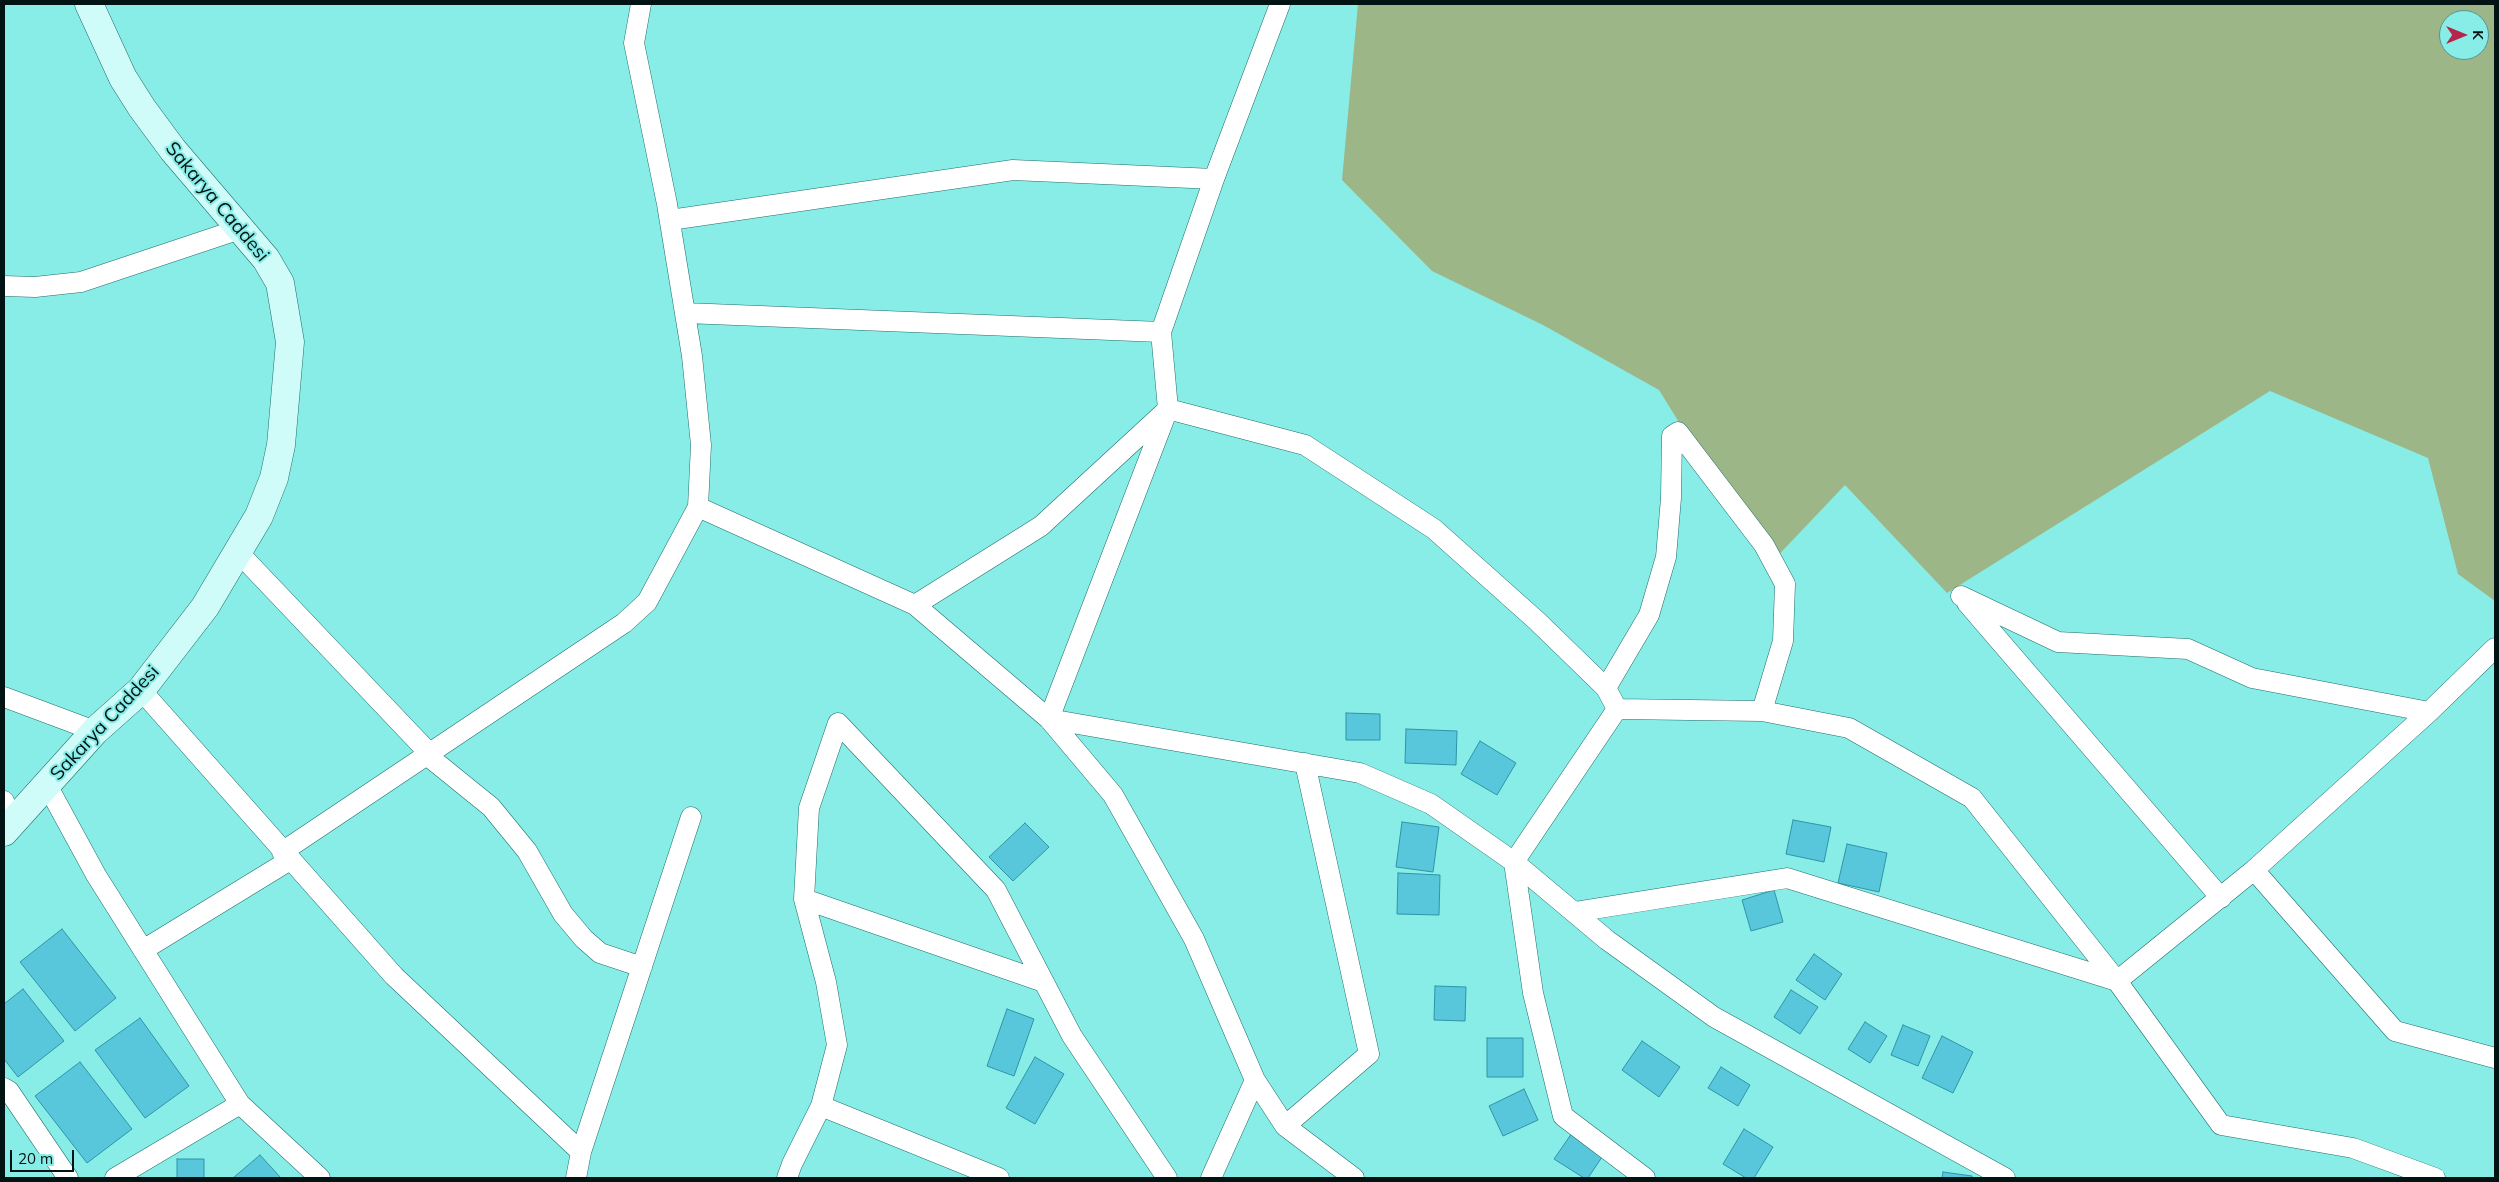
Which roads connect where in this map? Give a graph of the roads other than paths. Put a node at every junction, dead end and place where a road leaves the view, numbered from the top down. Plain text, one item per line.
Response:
1 (88, 4) edge
2 (641, 4) edge
3 (1280, 4) edge
4 (1214, 180) junction
5 (670, 220) junction
6 (240, 229) junction
7 (4, 286) edge
8 (685, 313) junction
9 (1160, 332) junction
10 (1168, 409) junction
11 (698, 507) junction
12 (238, 552) junction
13 (914, 605) junction
14 (2495, 648) edge
15 (1606, 688) junction
16 (141, 690) junction
17 (4, 698) edge
18 (1617, 709) junction
19 (1762, 711) junction
20 (2429, 712) junction
21 (1049, 719) junction
22 (95, 731) junction
23 (429, 755) junction
24 (1305, 764) junction
25 (47, 786) junction
26 (691, 817) dead end
27 (6, 819) edge
28 (286, 856) junction
29 (1514, 862) junction
30 (2254, 870) junction
31 (2221, 898) junction
32 (804, 899) junction
33 (1574, 912) junction
34 (144, 950) junction
35 (642, 967) junction
36 (2117, 981) junction
37 (1044, 982) junction
38 (2495, 1058) edge
39 (1255, 1080) junction
40 (4, 1088) edge
41 (240, 1104) junction
42 (821, 1106) junction
43 (1285, 1126) junction
44 (581, 1152) junction
45 (68, 1178) edge
46 (115, 1178) edge
47 (320, 1178) edge
48 (576, 1178) edge
49 (788, 1178) edge
50 (999, 1178) edge
51 (1167, 1178) edge
52 (1212, 1178) edge
53 (1354, 1178) edge
54 (1645, 1178) edge
55 (2005, 1178) edge
56 (2435, 1178) edge

1 - 6 street, Sakarya Caddesi
2 - 5 street
3 - 4 street
4 - 5 street
4 - 9 street
5 - 8 street
6 - 7 street
6 - 12 street, Sakarya Caddesi
8 - 9 street
8 - 11 street
9 - 10 street
10 - 13 street
10 - 15 street
10 - 21 street
11 - 13 street
11 - 23 street
12 - 16 street, Sakarya Caddesi
12 - 23 street
13 - 21 street
14 - 20 street
15 - 18 street
15 - 19 street
16 - 22 street, Sakarya Caddesi
16 - 28 street
17 - 22 street
18 - 19 street
18 - 29 street
19 - 36 street
20 - 30 street
20 - 31 street
21 - 24 street
21 - 39 street
22 - 25 street, Sakarya Caddesi
23 - 28 street
23 - 35 street
24 - 29 street
24 - 43 street
25 - 27 street, Sakarya Caddesi
25 - 34 street
26 - 35 street
28 - 34 street
28 - 44 street
29 - 33 street
29 - 54 street
30 - 31 street
30 - 38 street
31 - 36 street
32 - 37 street
32 - 37 street
32 - 42 street
33 - 36 street
33 - 55 street
34 - 41 street
35 - 44 street
36 - 56 street
37 - 51 street
39 - 43 street
39 - 52 street
40 - 45 street
41 - 46 street
41 - 47 street
42 - 49 street
42 - 50 street
43 - 53 street
44 - 48 street

